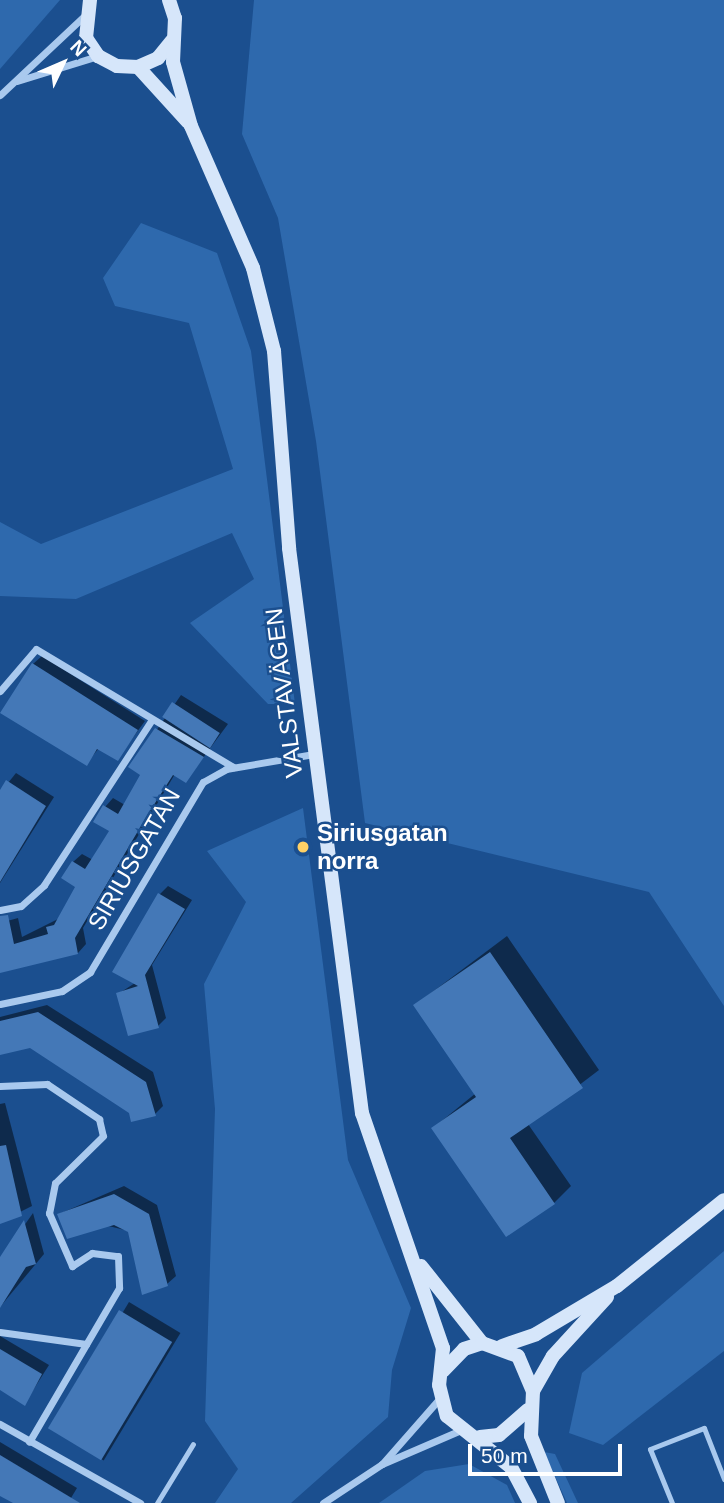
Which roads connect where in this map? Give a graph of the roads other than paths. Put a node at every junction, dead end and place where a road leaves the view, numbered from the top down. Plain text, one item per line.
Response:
1 (90, 0) edge
2 (169, 0) edge
3 (84, 16) junction
4 (172, 41) junction
5 (98, 56) junction
6 (138, 67) junction
7 (13, 83) junction
8 (0, 94) edge
9 (191, 126) junction
10 (0, 691) edge
11 (151, 721) junction
12 (314, 754) junction
13 (234, 768) junction
14 (0, 910) edge
15 (0, 1004) edge
16 (0, 1086) edge
17 (724, 1200) edge
18 (415, 1259) junction
19 (617, 1286) junction
20 (0, 1332) edge
21 (482, 1343) junction
22 (86, 1344) junction
23 (502, 1346) junction
24 (443, 1371) junction
25 (533, 1391) junction
26 (440, 1398) junction
27 (528, 1410) junction
28 (0, 1424) edge
29 (461, 1430) junction
30 (480, 1437) junction
31 (29, 1442) junction
32 (193, 1444) dead end
33 (382, 1464) junction
34 (724, 1479) edge
35 (137, 1502) edge
36 (156, 1503) edge
37 (323, 1503) edge
38 (530, 1503) edge
39 (558, 1503) edge
40 (672, 1503) edge

1 - 3 street
2 - 4 street, VALSTAVÄGEN
3 - 5 street
3 - 7 street
4 - 6 street
4 - 9 street, VALSTAVÄGEN
5 - 6 street
5 - 7 street
6 - 9 street, VALSTAVÄGEN
7 - 8 street
9 - 12 street, VALSTAVÄGEN
10 - 11 street
11 - 13 street
11 - 14 street
12 - 13 street, SIRIUSGATAN
12 - 18 street, VALSTAVÄGEN
13 - 15 street, SIRIUSGATAN
16 - 22 street
17 - 19 street
18 - 21 street, VALSTAVÄGEN
18 - 24 street, VALSTAVÄGEN
19 - 23 street
19 - 25 street
20 - 22 street
21 - 23 street
21 - 24 street
22 - 31 street
23 - 25 street
24 - 26 street, VALSTAVÄGEN
25 - 27 street
26 - 29 street
26 - 33 street
27 - 30 street
27 - 39 street
28 - 31 street
29 - 30 street
29 - 33 street
30 - 38 street
31 - 35 street
32 - 36 lane
33 - 37 street
34 - 40 lane

